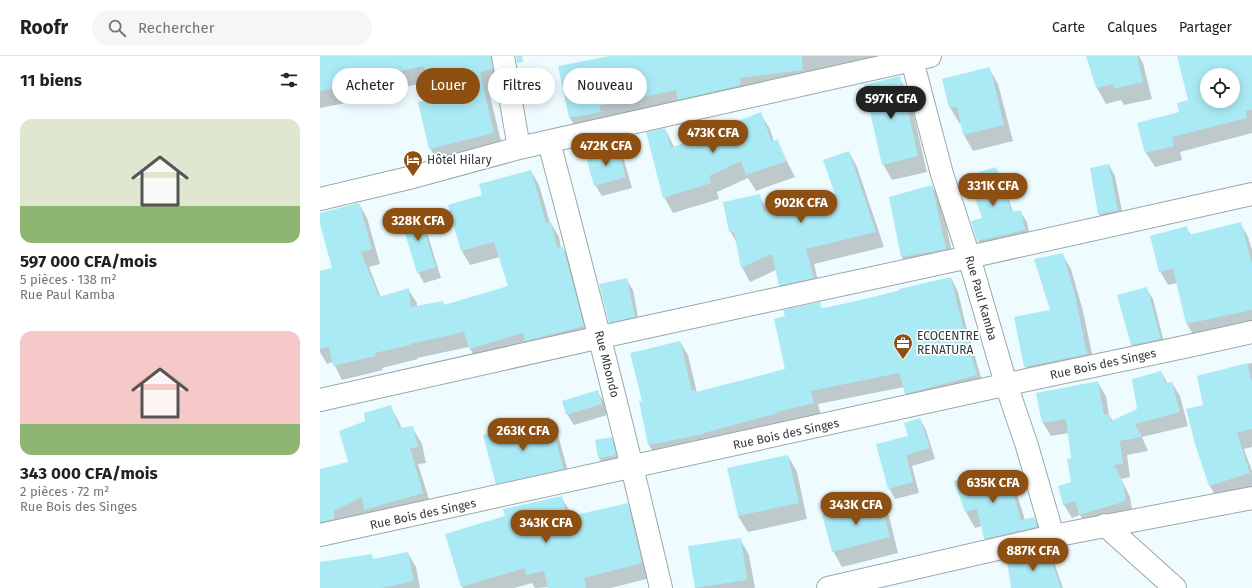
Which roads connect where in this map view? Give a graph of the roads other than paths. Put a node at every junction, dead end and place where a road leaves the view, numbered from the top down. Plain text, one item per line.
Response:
1 (503, 56) edge
2 (921, 58) edge
3 (890, 60) edge
4 (549, 142) junction
5 (519, 148) junction
6 (1252, 194) edge
7 (320, 199) edge
8 (969, 257) junction
9 (1252, 332) edge
10 (600, 337) junction
11 (1006, 384) junction
12 (320, 400) edge
13 (633, 467) junction
14 (1252, 498) edge
15 (1105, 525) junction
16 (320, 535) edge
17 (1053, 536) junction
18 (661, 588) edge
19 (828, 588) edge
20 (1176, 588) edge

1 - 5 street
2 - 3 street
2 - 8 street, Rue Paul Kamba
3 - 4 street
4 - 5 street
4 - 10 street, Rue Mbondo
5 - 7 street
6 - 8 street
8 - 10 street
8 - 11 street, Rue Paul Kamba
9 - 11 street, Rue Bois des Singes
10 - 12 street
10 - 13 street, Rue Mbondo
11 - 13 street, Rue Bois des Singes
11 - 17 street, Rue Paul Kamba
13 - 16 street, Rue Bois des Singes
13 - 18 street, Rue Mbondo
14 - 15 street
15 - 17 street
15 - 20 street
17 - 19 street

